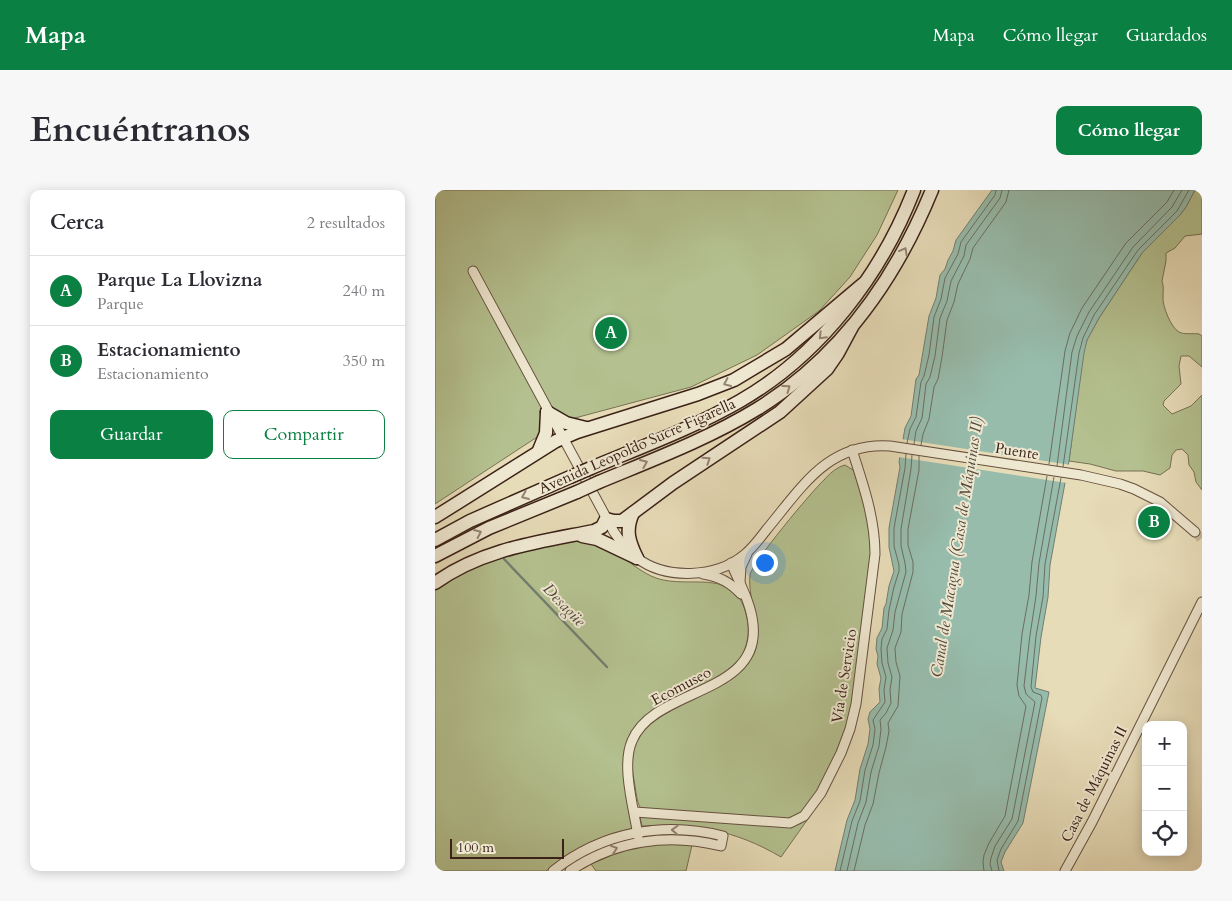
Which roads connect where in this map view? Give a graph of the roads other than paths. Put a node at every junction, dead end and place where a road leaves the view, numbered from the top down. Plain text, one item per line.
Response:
1 (914, 190) edge
2 (932, 190) edge
3 (473, 271) dead end
4 (863, 284) junction
5 (852, 327) junction
6 (547, 412) junction
7 (590, 428) junction
8 (562, 438) junction
9 (539, 450) junction
10 (851, 450) junction
11 (633, 513) junction
12 (435, 516) edge
13 (606, 519) junction
14 (1195, 532) tunnel mouth
15 (575, 535) junction
16 (435, 540) edge
17 (749, 551) junction
18 (435, 556) edge
19 (637, 558) junction
20 (731, 563) junction
21 (692, 573) junction
22 (435, 583) edge
23 (741, 588) junction
24 (745, 598) junction
25 (1202, 602) edge
26 (635, 812) junction
27 (638, 832) junction
28 (639, 842) junction
29 (559, 869) edge
30 (571, 871) edge
31 (1065, 871) edge

1 - 4 main road, Avenida Leopoldo Sucre Figarella
5 -> 2 main road, Avenida Leopoldo Sucre Figarella
3 - 6 street
4 -> 7 main road
4 -> 16 main road, Avenida Leopoldo Sucre Figarella, bridge
11 -> 5 main road
18 -> 5 main road, Avenida Leopoldo Sucre Figarella, bridge
6 - 7 main road
6 - 8 street
6 - 9 main road
7 - 8 main road
8 - 9 main road
8 - 13 street
9 - 12 main road
10 - 14 street, Puente
10 - 17 street, Puente
10 - 26 street, Vía de Servicio
11 - 13 main road
11 - 19 main road
13 - 15 main road
13 - 19 street
15 - 19 main road
15 - 22 main road
17 - 20 street
17 - 23 street, Ecomuseo
19 - 21 street
20 - 21 street
20 - 23 street, Ecomuseo
21 - 24 street
23 - 24 street, Ecomuseo
24 - 26 street, Ecomuseo
25 - 31 street, Casa de Máquinas II
26 - 27 street, Ecomuseo
27 - 28 street, Ecomuseo
28 -> 27 street
27 - 29 street
30 -> 28 street

